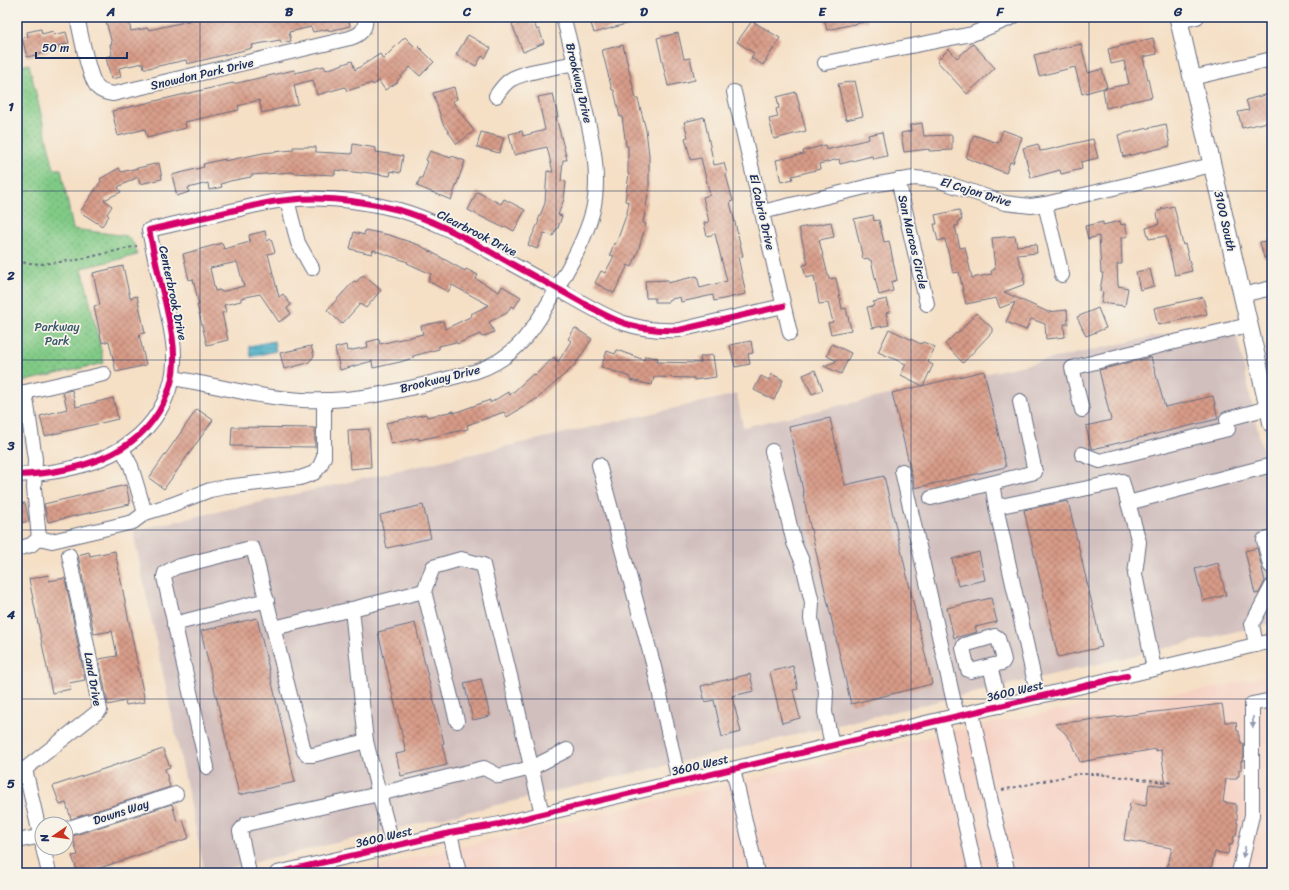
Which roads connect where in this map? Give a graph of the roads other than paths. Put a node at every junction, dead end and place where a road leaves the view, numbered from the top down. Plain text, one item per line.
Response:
1 (77, 17) edge
2 (365, 17) edge
3 (563, 17) edge
4 (1012, 17) edge
5 (1198, 17) edge
6 (1179, 19) edge
7 (1272, 59) edge
8 (575, 63) junction
9 (825, 63) dead end
10 (1192, 78) junction
11 (734, 92) dead end
12 (496, 96) dead end
13 (1212, 165) junction
14 (898, 180) junction
15 (287, 200) junction
16 (1045, 204) junction
17 (762, 212) junction
18 (149, 230) joint
19 (312, 268) dead end
20 (1062, 275) dead end
21 (557, 288) junction
22 (1272, 288) edge
23 (1242, 294) junction
24 (927, 304) dead end
25 (783, 306) junction
26 (1249, 325) junction
27 (790, 333) dead end
28 (104, 374) dead end
29 (173, 378) junction
30 (21, 393) edge
31 (324, 400) junction
32 (1020, 401) dead end
33 (1082, 410) dead end
34 (1270, 416) edge
35 (122, 449) junction
36 (772, 451) dead end
37 (1082, 454) dead end
38 (1272, 465) edge
39 (599, 466) dead end
40 (902, 471) dead end
41 (34, 474) junction
42 (17, 475) edge
43 (992, 483) junction
44 (931, 498) dead end
45 (1128, 503) junction
46 (996, 508) junction
47 (144, 513) junction
48 (40, 538) junction
49 (1272, 538) edge
50 (17, 549) edge
51 (69, 555) dead end
52 (1272, 567) edge
53 (1272, 586) edge
54 (424, 591) junction
55 (266, 600) junction
56 (352, 609) junction
57 (174, 624) junction
58 (274, 628) junction
59 (1272, 642) edge
60 (1256, 645) junction
61 (990, 666) dead end
62 (1154, 669) junction
63 (1038, 697) junction
64 (1272, 700) edge
65 (1000, 706) junction
66 (972, 712) junction
67 (957, 716) junction
68 (942, 720) junction
69 (457, 721) dead end
70 (366, 741) junction
71 (832, 745) junction
72 (567, 750) dead end
73 (207, 767) dead end
74 (532, 768) junction
75 (21, 769) edge
76 (733, 769) junction
77 (679, 782) junction
78 (176, 794) dead end
79 (379, 794) junction
80 (542, 814) junction
81 (35, 816) edge
82 (74, 827) edge
83 (450, 833) junction
84 (17, 841) edge
85 (34, 841) edge
86 (393, 846) junction
87 (45, 856) edge
88 (49, 873) edge
89 (249, 873) edge
90 (277, 873) edge
91 (459, 873) edge
92 (757, 873) edge
93 (976, 873) edge
94 (1008, 873) edge
95 (1239, 873) edge

1 - 2 street, Snowdon Park Drive
3 - 8 street, Brookway Drive
4 - 9 street
5 - 6 street
6 - 10 main road, 3100 South
7 - 10 street
8 - 12 street
8 - 21 street, Brookway Drive
10 - 13 main road, 3100 South
11 - 17 street, El Cabrio Drive
13 - 16 street, El Cajon Drive
13 - 23 main road, 3100 South
14 - 16 street, El Cajon Drive
14 - 17 street, El Cajon Drive
14 - 24 street, San Marcos Circle
15 - 18 street, Clearbrook Drive
15 - 19 street
15 - 21 street, Clearbrook Drive
16 - 20 street
17 - 25 street, El Cabrio Drive
18 - 29 street, Centerbrook Drive
21 - 25 street, Clearbrook Drive
21 - 31 street, Brookway Drive
22 - 23 street
23 - 26 main road, 3100 South
25 - 27 street, El Cabrio Drive
26 - 33 street
26 - 34 main road, 3100 South
28 - 30 street
29 - 31 street, Brookway Drive
29 - 35 street, Centerbrook Drive
30 - 41 street
31 - 47 street
32 - 43 street
34 - 37 street
35 - 41 street, Centerbrook Drive
35 - 47 street
36 - 71 street
38 - 45 street
39 - 77 street
40 - 67 street
41 - 42 street, Centerbrook Drive
41 - 48 street
43 - 44 street
43 - 46 street
45 - 46 street
45 - 62 street
46 - 63 street
47 - 48 street
48 - 50 street
49 - 52 street
51 - 75 street, Land Drive
53 - 60 street
54 - 56 street
54 - 69 street
54 - 74 street
55 - 57 street
55 - 57 street
55 - 58 street
56 - 58 street
56 - 70 street
57 - 73 street
58 - 70 street
59 - 60 street, 3600 West
60 - 62 street, 3600 West
61 - 65 street
62 - 63 street, 3600 West
63 - 65 street, 3600 West
64 -> 95 street
65 - 66 street, 3600 West
66 - 67 street, 3600 West
66 - 94 street
67 - 68 street, 3600 West
68 - 71 street, 3600 West
68 - 93 street
70 - 79 street
71 - 76 street, 3600 West
72 - 74 street
74 - 79 street
74 - 80 street
75 - 81 street
76 - 77 street, 3600 West
76 - 92 street
77 - 80 street, 3600 West
78 - 82 street, Downs Way
79 - 86 street
79 - 89 street
80 - 83 street, 3600 West
83 - 86 street, 3600 West
83 - 91 street
84 - 85 street
86 - 90 street, 3600 West
87 - 88 street

